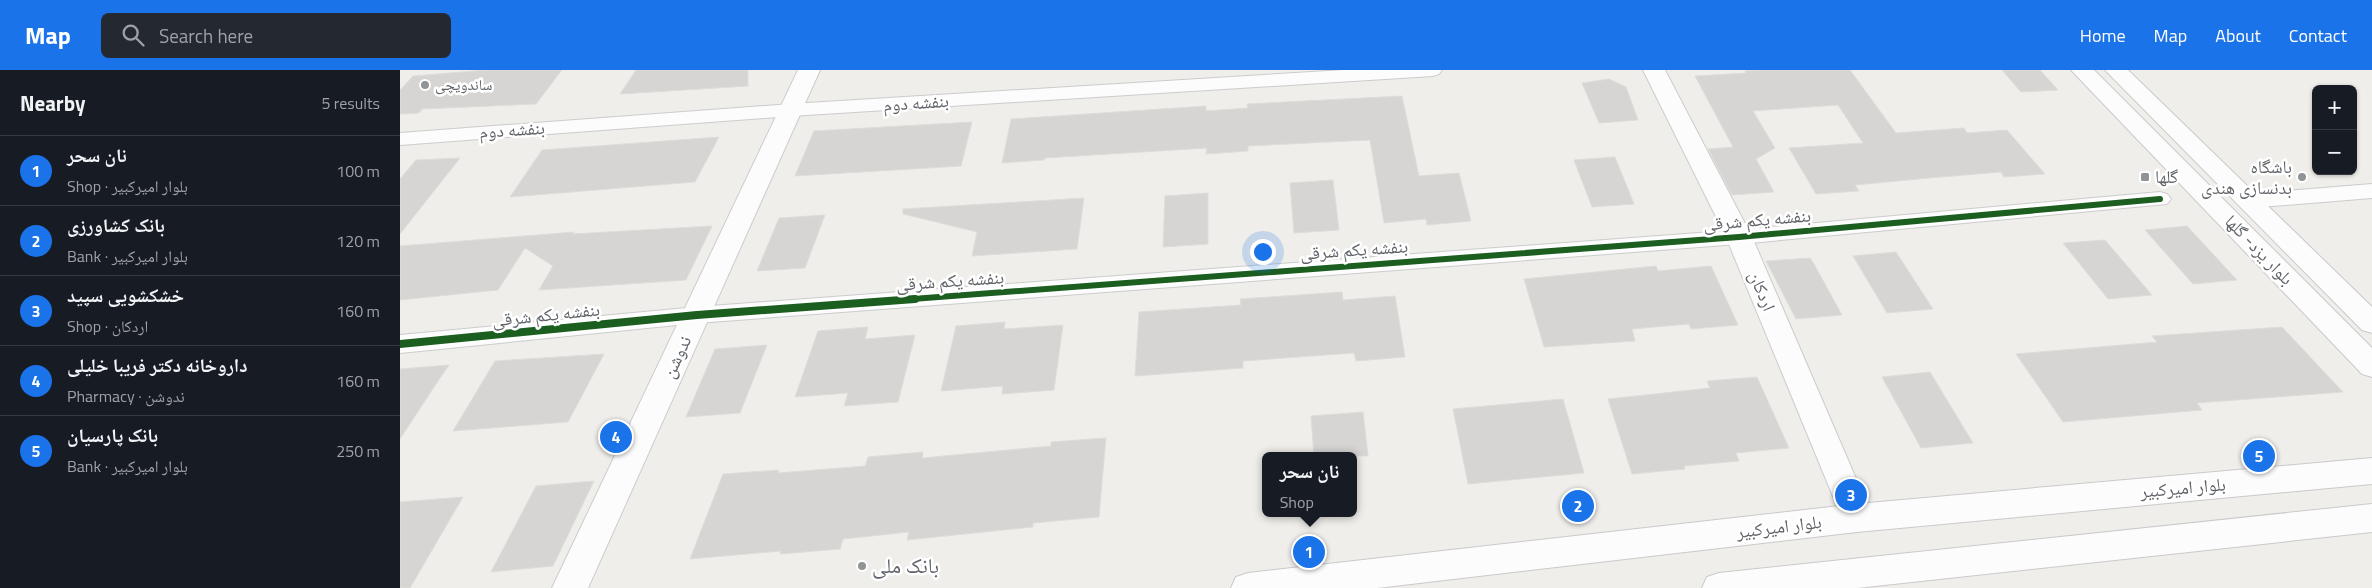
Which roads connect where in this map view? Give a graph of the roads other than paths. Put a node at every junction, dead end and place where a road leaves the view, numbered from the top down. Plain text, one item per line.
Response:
1 (809, 70) edge
2 (1433, 70) edge
3 (1654, 70) edge
4 (2082, 70) edge
5 (2116, 70) edge
6 (791, 110) junction
7 (400, 139) edge
8 (2372, 191) edge
9 (2160, 199) dead end
10 (2248, 200) junction
11 (1739, 237) junction
12 (697, 314) junction
13 (2372, 323) edge
14 (400, 344) edge
15 (2372, 366) edge
16 (2372, 470) edge
17 (1857, 518) junction
18 (2372, 518) edge
19 (576, 585) edge
20 (1248, 588) edge
21 (1719, 588) edge

1 - 6 main road, ندوشن
2 - 6 street, بنفشه دوم
3 - 11 main road, اردکان
4 - 15 main road, بلوار یزد- گلها
5 - 10 main road, بلوار یزد- گلها
6 - 7 street, بنفشه دوم
6 - 12 main road, ندوشن
8 - 10 street
9 - 11 street, بنفشه یکم شرقی
10 - 13 main road, بلوار یزد- گلها
11 - 12 street, بنفشه یکم شرقی
11 - 17 main road, اردکان
12 - 14 street, بنفشه یکم شرقی
12 - 19 main road, ندوشن
16 - 17 main road, بلوار امیرکبیر
17 - 20 main road, بلوار امیرکبیر
18 - 21 main road

